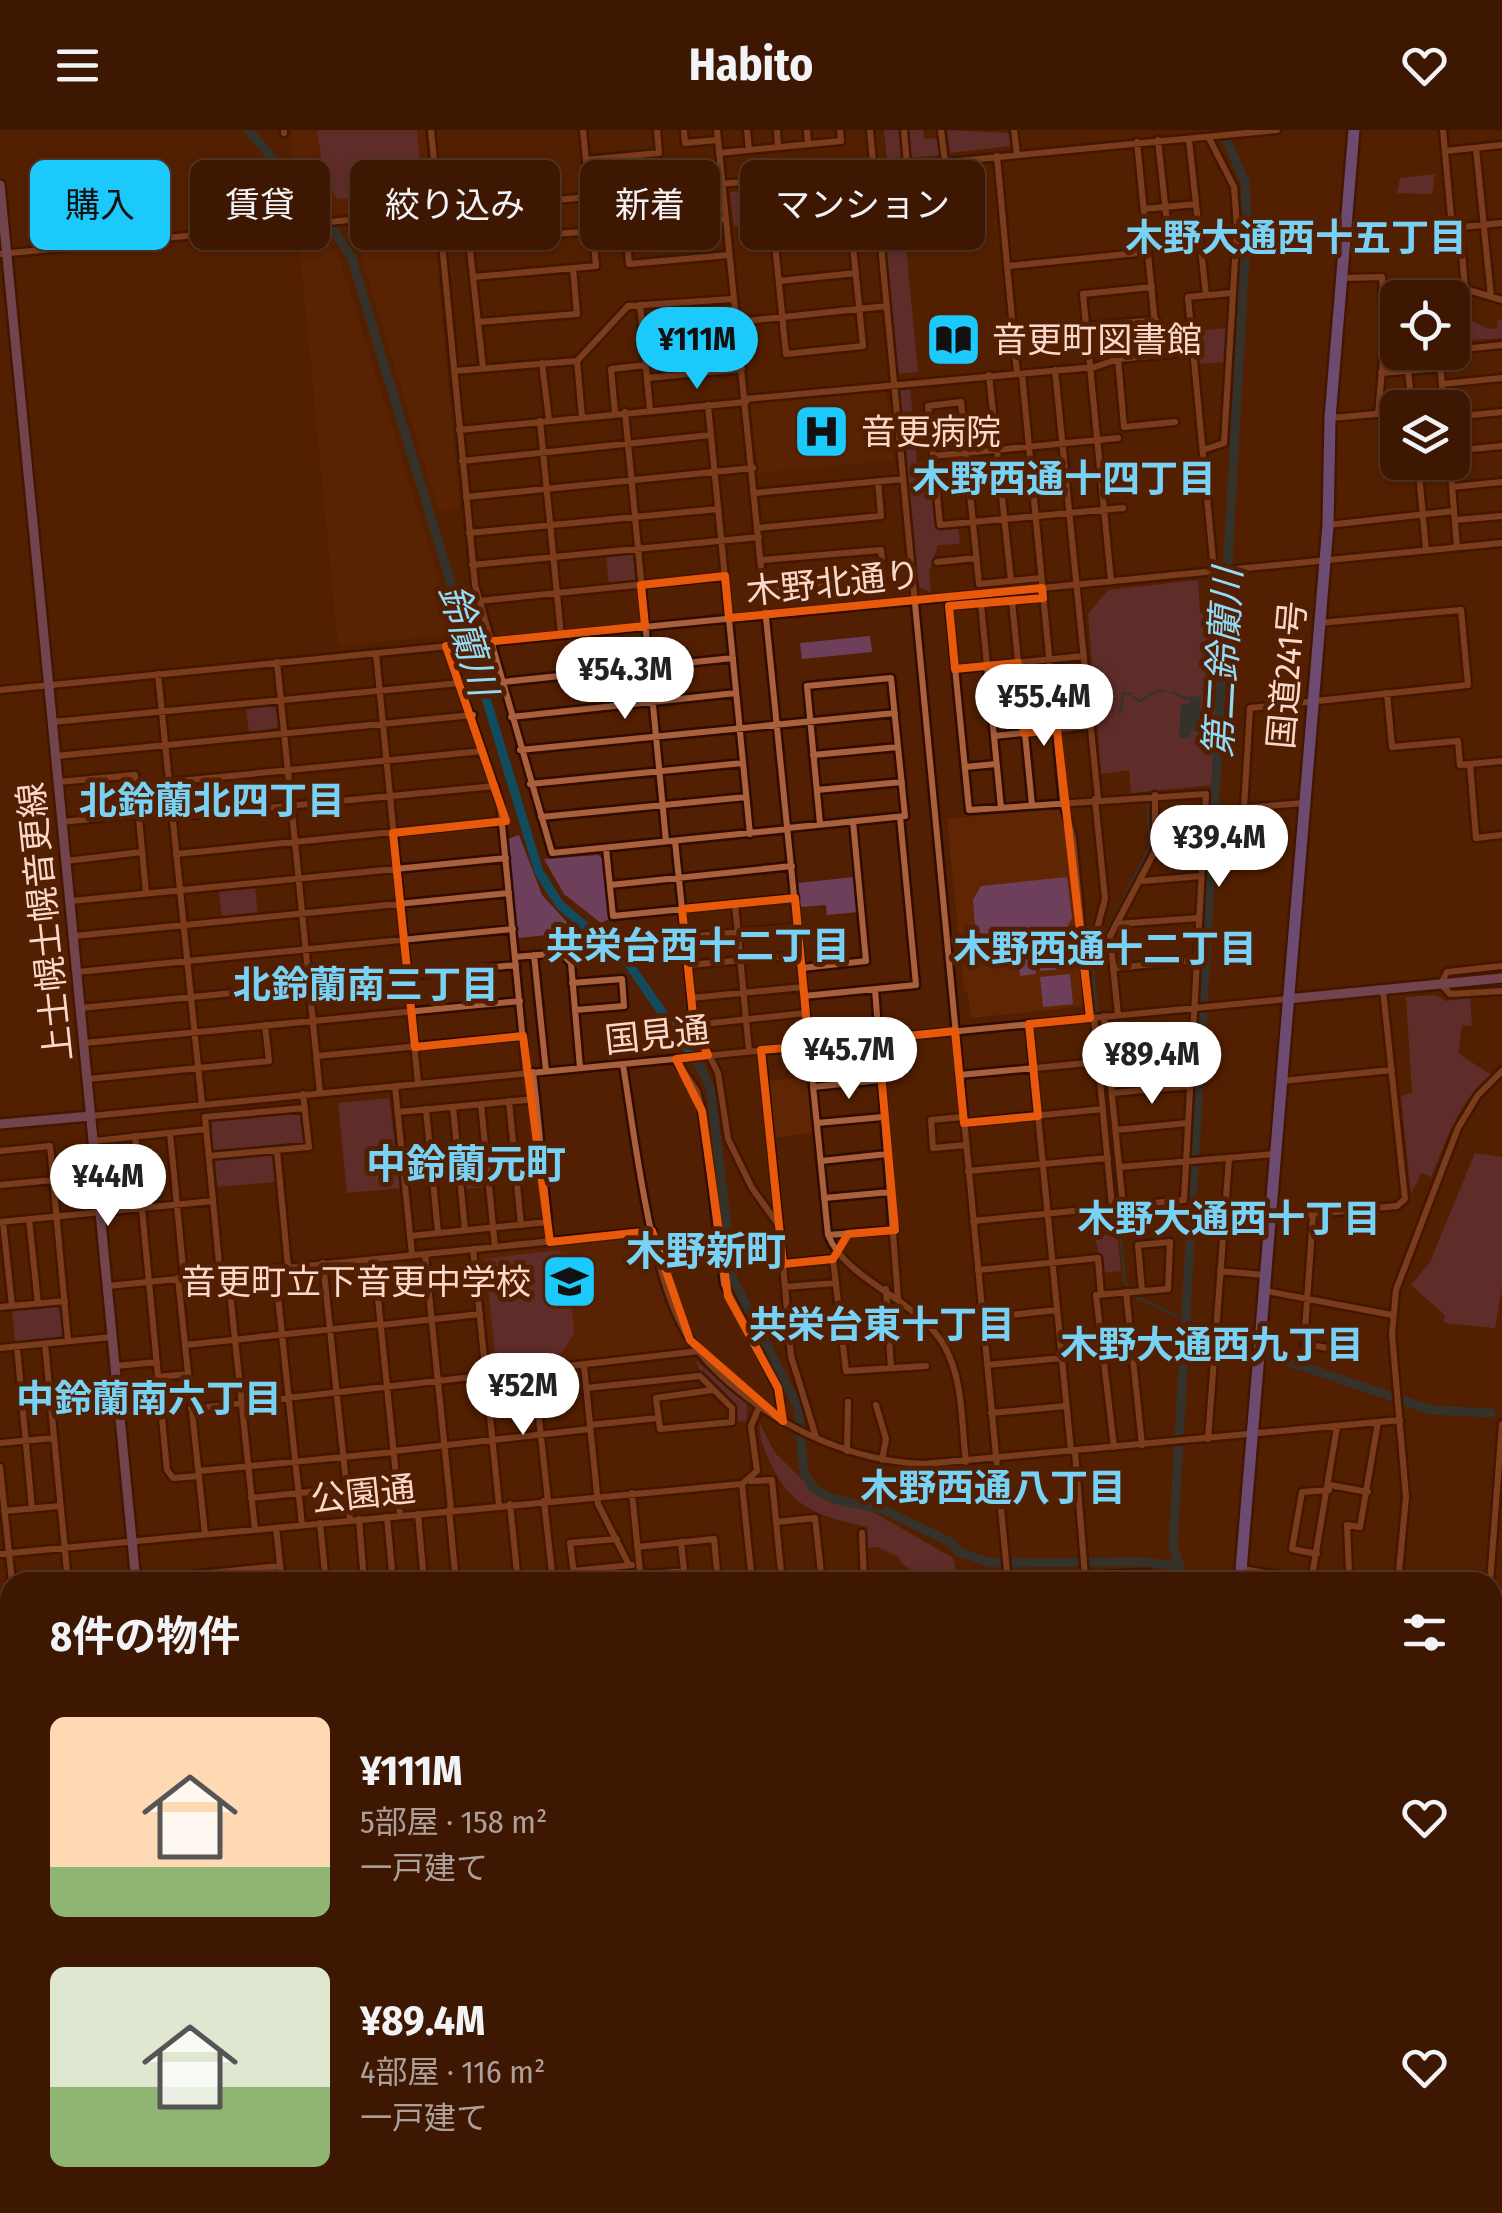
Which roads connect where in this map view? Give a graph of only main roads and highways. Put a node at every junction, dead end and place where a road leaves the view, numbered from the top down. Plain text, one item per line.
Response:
1 (1354, 130) edge
2 (0, 185) edge
3 (3, 254) edge
4 (1502, 978) edge
5 (1287, 999) junction
6 (91, 1116) junction
7 (0, 1124) edge
8 (135, 1572) edge
9 (1241, 1572) edge

1 - 5 highway, 国道241号
2 - 3 main road, 上士幌士幌音更線
3 - 6 main road, 上士幌士幌音更線
4 - 5 main road
5 - 9 highway, 国道241号
6 - 7 main road
6 - 8 main road, 上士幌士幌音更線

